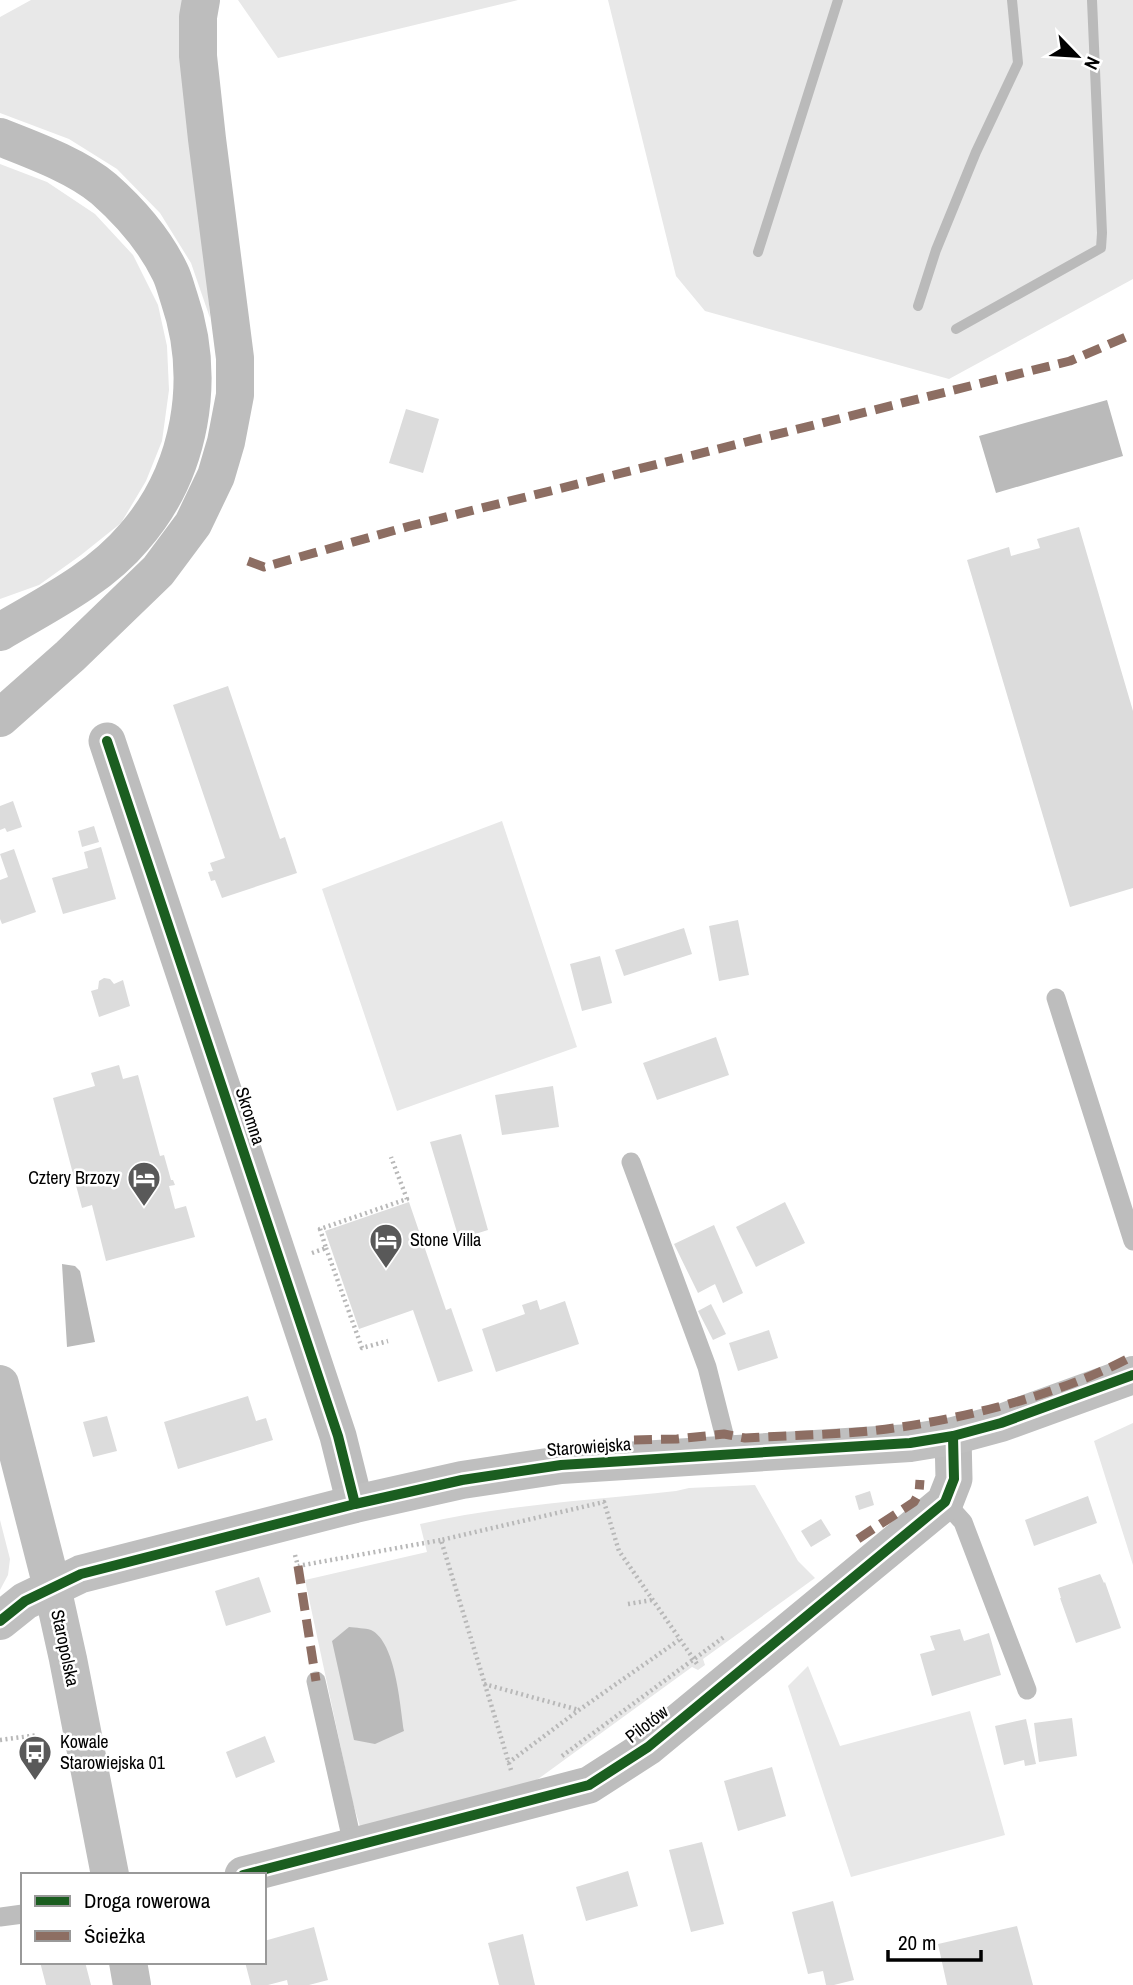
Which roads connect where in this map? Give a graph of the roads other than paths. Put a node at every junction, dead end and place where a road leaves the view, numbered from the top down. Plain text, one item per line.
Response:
1 (201, 0) edge
2 (0, 137) edge
3 (0, 632) edge
4 (0, 718) edge
5 (107, 741) dead end
6 (1056, 998) dead end
7 (631, 1162) dead end
8 (1133, 1241) edge
9 (1133, 1375) edge
10 (0, 1384) edge
11 (954, 1436) junction
12 (726, 1456) junction
13 (946, 1502) junction
14 (355, 1504) junction
15 (52, 1587) junction
16 (0, 1621) edge
17 (316, 1681) dead end
18 (1027, 1690) dead end
19 (353, 1845) junction
20 (110, 1873) edge
21 (250, 1873) edge
22 (21, 1914) edge
23 (0, 1917) edge
24 (128, 1964) edge
25 (132, 1985) edge

1 - 4 highway
2 - 3 highway
5 - 14 street, Skromna
6 - 8 lane
7 - 12 lane
9 - 11 street, Starowiejska
10 - 15 street, Staropolska
11 - 12 street, Starowiejska
11 - 13 street
12 - 14 street, Starowiejska
13 - 18 lane
13 - 19 street, Pilotów
14 - 15 street, Starowiejska
15 - 16 street, Starowiejska
15 - 20 street, Staropolska
17 - 19 lane
19 - 21 street, Pilotów
22 - 23 lane
24 - 25 street

